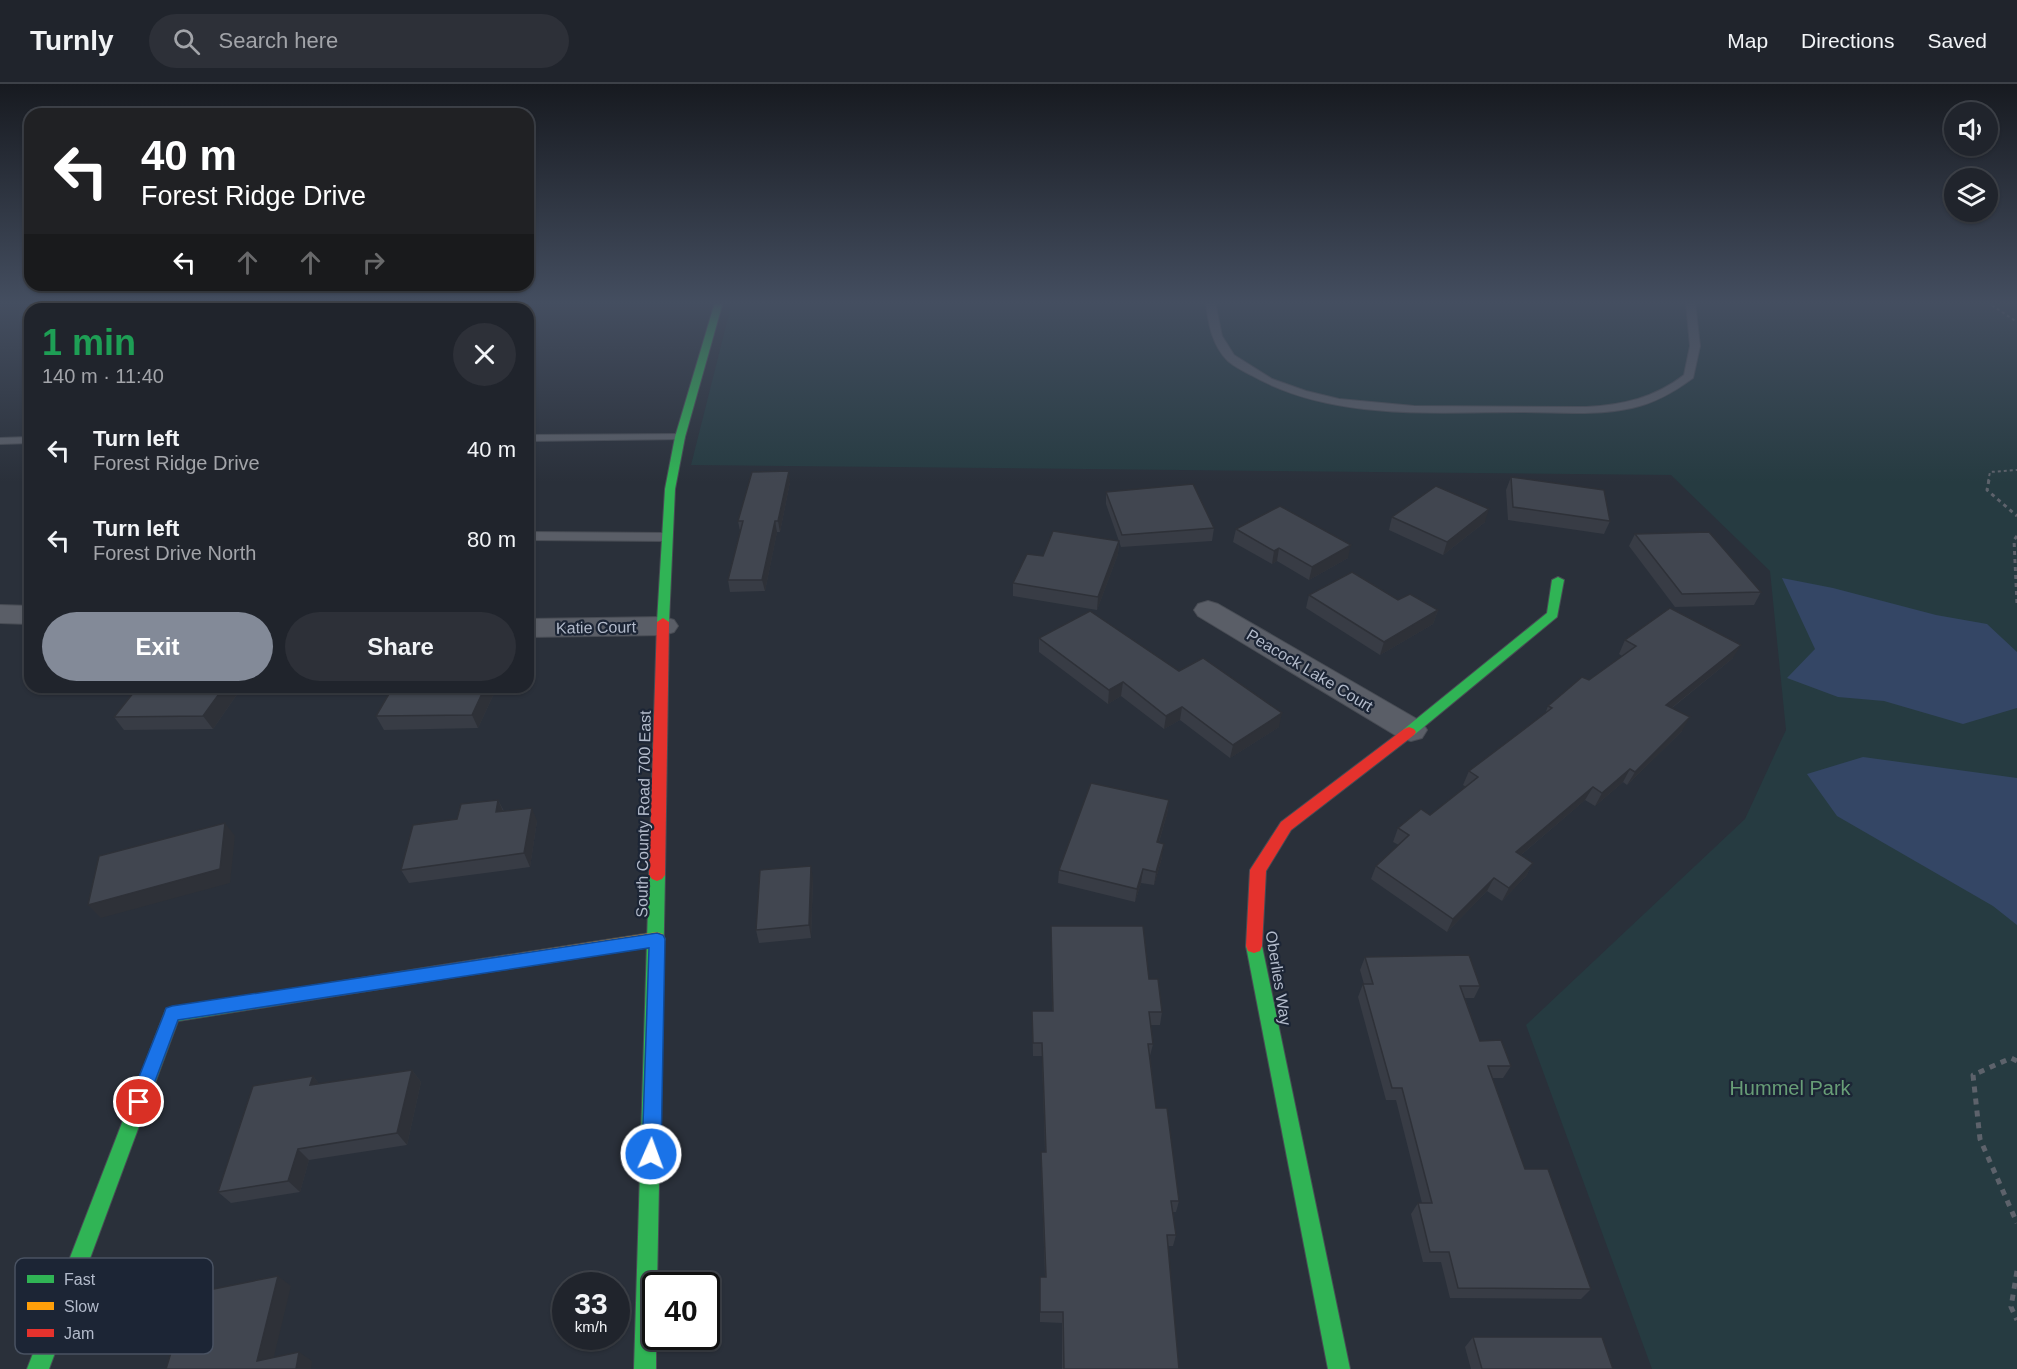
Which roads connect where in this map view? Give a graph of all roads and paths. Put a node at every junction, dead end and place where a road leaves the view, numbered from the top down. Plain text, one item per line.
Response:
1 (702, 362) edge
2 (1235, 362) edge
3 (1692, 362) edge
4 (680, 437) junction
5 (534, 438) edge
6 (24, 440) edge
7 (0, 441) edge
8 (2017, 470) edge
9 (2017, 516) edge
10 (534, 536) edge
11 (2017, 536) edge
12 (666, 537) junction
13 (1558, 580) dead end
14 (2017, 604) edge
15 (1208, 610) dead end
16 (0, 614) edge
17 (24, 615) edge
18 (664, 626) junction
19 (534, 628) edge
20 (1412, 730) junction
21 (657, 939) junction
22 (2017, 1061) edge
23 (2017, 1223) edge
24 (80, 1258) edge
25 (2017, 1271) edge
26 (2017, 1320) edge
27 (44, 1354) edge
28 (38, 1369) edge
29 (645, 1369) edge
30 (1339, 1369) edge

1 - 4 street, South County Road 700 East
2 - 3 lane
4 - 5 lane
4 - 12 street, South County Road 700 East
6 - 7 lane
8 - 9 path
10 - 12 lane
11 - 14 path
12 - 18 street, South County Road 700 East
13 - 20 street, Oberlies Way
15 - 20 street, Peacock Lake Court
16 - 17 street
18 - 19 street, Katie Court
18 - 21 street, South County Road 700 East
20 - 30 street, Oberlies Way
21 - 24 street
21 - 29 street, South County Road 700 East
22 - 23 path
25 - 26 path
27 - 28 street

